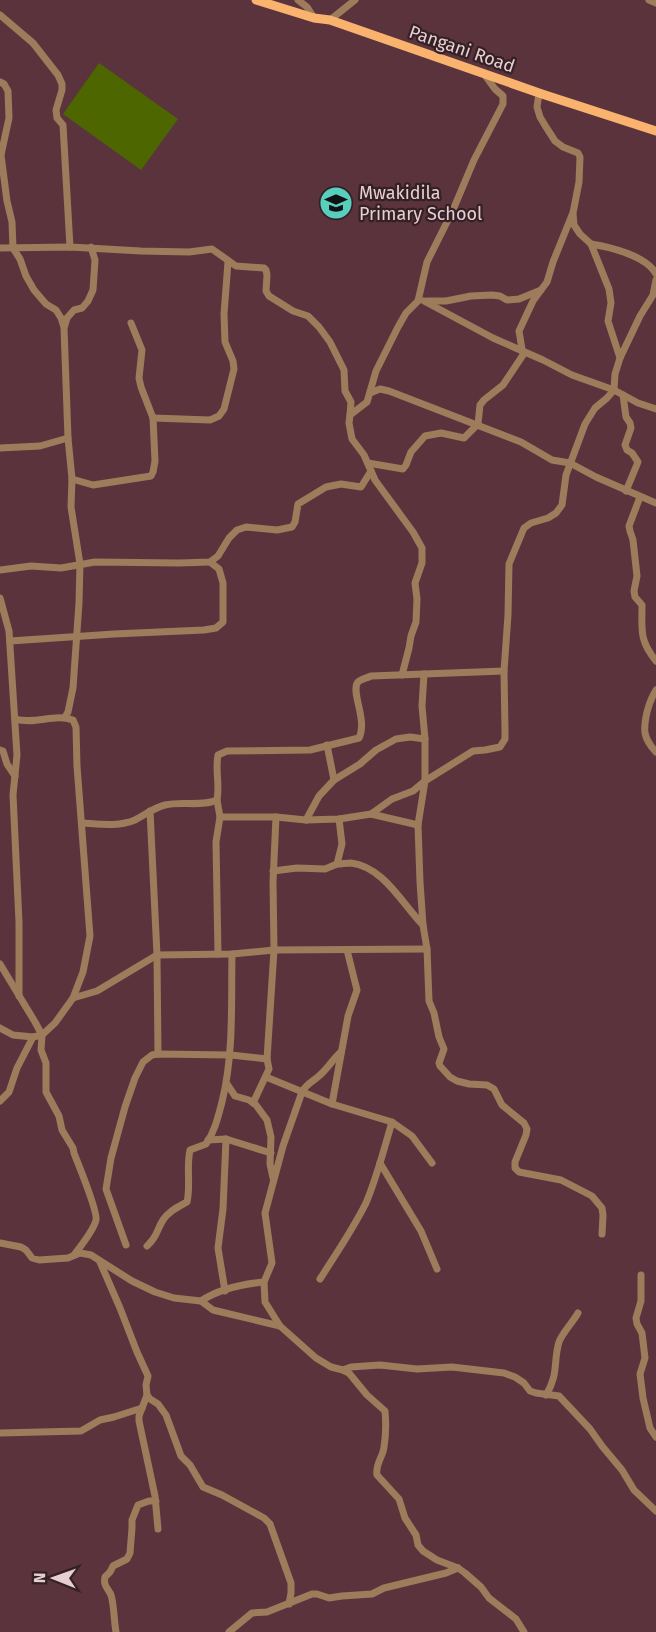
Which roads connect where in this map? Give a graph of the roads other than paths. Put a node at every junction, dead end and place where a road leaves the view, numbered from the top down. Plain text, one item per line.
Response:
1 (256, 0) edge
2 (298, 0) edge
3 (355, 0) edge
4 (649, 0) edge
5 (656, 3) edge
6 (0, 15) edge
7 (314, 18) junction
8 (330, 20) junction
9 (484, 74) junction
10 (0, 82) edge
11 (539, 93) junction
12 (656, 131) edge
13 (573, 213) junction
14 (591, 244) junction
15 (70, 247) junction
16 (91, 247) junction
17 (0, 248) edge
18 (13, 248) junction
19 (228, 262) junction
20 (656, 274) edge
21 (656, 282) edge
22 (541, 290) junction
23 (654, 296) edge
24 (421, 301) junction
25 (131, 323) dead end
26 (64, 328) junction
27 (522, 350) junction
28 (620, 357) junction
29 (614, 390) junction
30 (370, 393) junction
31 (623, 395) junction
32 (656, 409) edge
33 (350, 414) junction
34 (153, 418) junction
35 (478, 424) junction
36 (68, 438) junction
37 (0, 448) edge
38 (368, 463) junction
39 (570, 463) junction
40 (371, 471) junction
41 (72, 479) junction
42 (626, 491) junction
43 (640, 497) junction
44 (656, 503) edge
45 (210, 562) junction
46 (80, 564) junction
47 (0, 570) edge
48 (0, 598) edge
49 (76, 637) junction
50 (10, 641) junction
51 (656, 661) edge
52 (504, 671) junction
53 (424, 674) junction
54 (402, 675) junction
55 (656, 690) edge
56 (65, 717) junction
57 (15, 719) junction
58 (425, 739) junction
59 (327, 745) junction
60 (0, 750) edge
61 (656, 752) edge
62 (15, 776) junction
63 (334, 780) junction
64 (425, 781) junction
65 (217, 800) junction
66 (150, 811) junction
67 (371, 814) junction
68 (220, 817) junction
69 (276, 817) junction
70 (339, 819) junction
71 (306, 820) junction
72 (82, 823) junction
73 (418, 825) junction
74 (337, 864) junction
75 (273, 871) junction
76 (423, 925) junction
77 (427, 949) junction
78 (274, 950) junction
79 (347, 950) junction
80 (218, 954) junction
81 (232, 954) junction
82 (157, 955) junction
83 (0, 964) edge
84 (19, 996) junction
85 (73, 998) junction
86 (0, 1028) edge
87 (42, 1035) junction
88 (33, 1037) junction
89 (341, 1052) junction
90 (158, 1054) junction
91 (231, 1055) junction
92 (267, 1059) junction
93 (266, 1077) junction
94 (227, 1084) junction
95 (302, 1092) junction
96 (0, 1101) edge
97 (253, 1103) junction
98 (332, 1104) junction
99 (392, 1122) junction
100 (226, 1139) junction
101 (208, 1140) junction
102 (271, 1153) junction
103 (380, 1163) junction
104 (432, 1163) dead end
105 (274, 1180) junction
106 (602, 1234) dead end
107 (0, 1243) edge
108 (126, 1245) dead end
109 (147, 1246) dead end
110 (73, 1256) junction
111 (100, 1262) junction
112 (437, 1269) dead end
113 (641, 1275) dead end
114 (320, 1279) dead end
115 (264, 1282) junction
116 (225, 1291) junction
117 (201, 1301) junction
118 (578, 1313) dead end
119 (280, 1326) junction
120 (343, 1370) junction
121 (147, 1395) junction
122 (546, 1395) junction
123 (142, 1408) junction
124 (0, 1433) edge
125 (656, 1437) edge
126 (156, 1501) junction
127 (656, 1511) edge
128 (158, 1529) dead end
129 (458, 1568) junction
130 (289, 1604) junction
131 (117, 1632) edge
132 (229, 1632) edge
133 (524, 1632) edge

1 - 7 main road, Pangani Road
2 - 7 street
3 - 8 street
4 - 5 street
6 - 15 street
7 - 8 main road, Pangani Road
8 - 9 main road, Pangani Road
9 - 11 main road, Pangani Road
9 - 24 street
10 - 18 street
11 - 12 main road, Pangani Road
11 - 13 street
13 - 14 street
13 - 22 street
14 - 20 street
14 - 28 street
15 - 16 street
15 - 18 street
16 - 19 street
16 - 26 street
17 - 18 street
18 - 26 street
19 - 33 street
19 - 34 street
21 - 23 street
22 - 24 street
22 - 27 street
23 - 28 street
24 - 27 street
24 - 30 street
25 - 34 street
26 - 36 street
27 - 29 street
27 - 35 street
28 - 29 street
29 - 31 street
29 - 39 street
30 - 33 street
30 - 35 street
31 - 32 street
31 - 42 street
33 - 38 street
34 - 41 street
35 - 38 street
35 - 39 street
36 - 37 street
36 - 41 street
38 - 40 street
39 - 42 street
39 - 52 street
40 - 45 street
40 - 54 street
41 - 46 street
42 - 43 street
43 - 44 street
43 - 51 street
45 - 46 street
45 - 49 street
46 - 47 street
46 - 49 street
48 - 50 street
49 - 50 street
49 - 56 street
50 - 57 street
52 - 53 street
52 - 64 street
53 - 54 street
53 - 58 street
54 - 59 street
55 - 61 street
56 - 57 street
56 - 72 street
57 - 62 street
58 - 63 street
58 - 64 street
59 - 63 street
59 - 65 street
60 - 62 street
62 - 84 street
63 - 71 street
64 - 67 street
64 - 73 street
65 - 66 street
65 - 68 street
66 - 72 street
66 - 82 street
67 - 70 street
67 - 73 street
68 - 69 street
68 - 80 street
69 - 71 street
69 - 75 street
70 - 71 street
70 - 74 street
72 - 85 street
73 - 76 street
74 - 75 street
74 - 76 street
75 - 78 street
76 - 77 street
77 - 79 street
77 - 106 street
78 - 79 street
78 - 81 street
78 - 92 street
79 - 89 street
80 - 81 street
80 - 82 street
81 - 91 street
82 - 85 street
82 - 90 street
83 - 84 street
84 - 87 street
85 - 87 street
86 - 88 street
87 - 88 street
87 - 110 street
88 - 96 street
89 - 95 street
89 - 98 street
90 - 91 street
90 - 108 street
91 - 92 street
91 - 94 street
92 - 93 street
93 - 95 street
93 - 97 street
94 - 97 street
94 - 101 street
95 - 98 street
95 - 105 street
97 - 102 street
98 - 99 street
99 - 103 street
99 - 104 street
100 - 101 street
100 - 102 street
100 - 116 street
101 - 109 street
102 - 105 street
103 - 112 street
103 - 114 street
105 - 115 street
107 - 110 street
110 - 111 street
111 - 117 street
111 - 121 street
113 - 125 street
115 - 116 street
115 - 119 street
116 - 117 street
117 - 119 street
118 - 122 street
119 - 120 street
120 - 122 street
120 - 129 street
121 - 123 street
121 - 130 street
122 - 127 street
123 - 124 street
123 - 126 street
126 - 128 street
126 - 131 street
129 - 130 street
129 - 133 street
130 - 132 street

